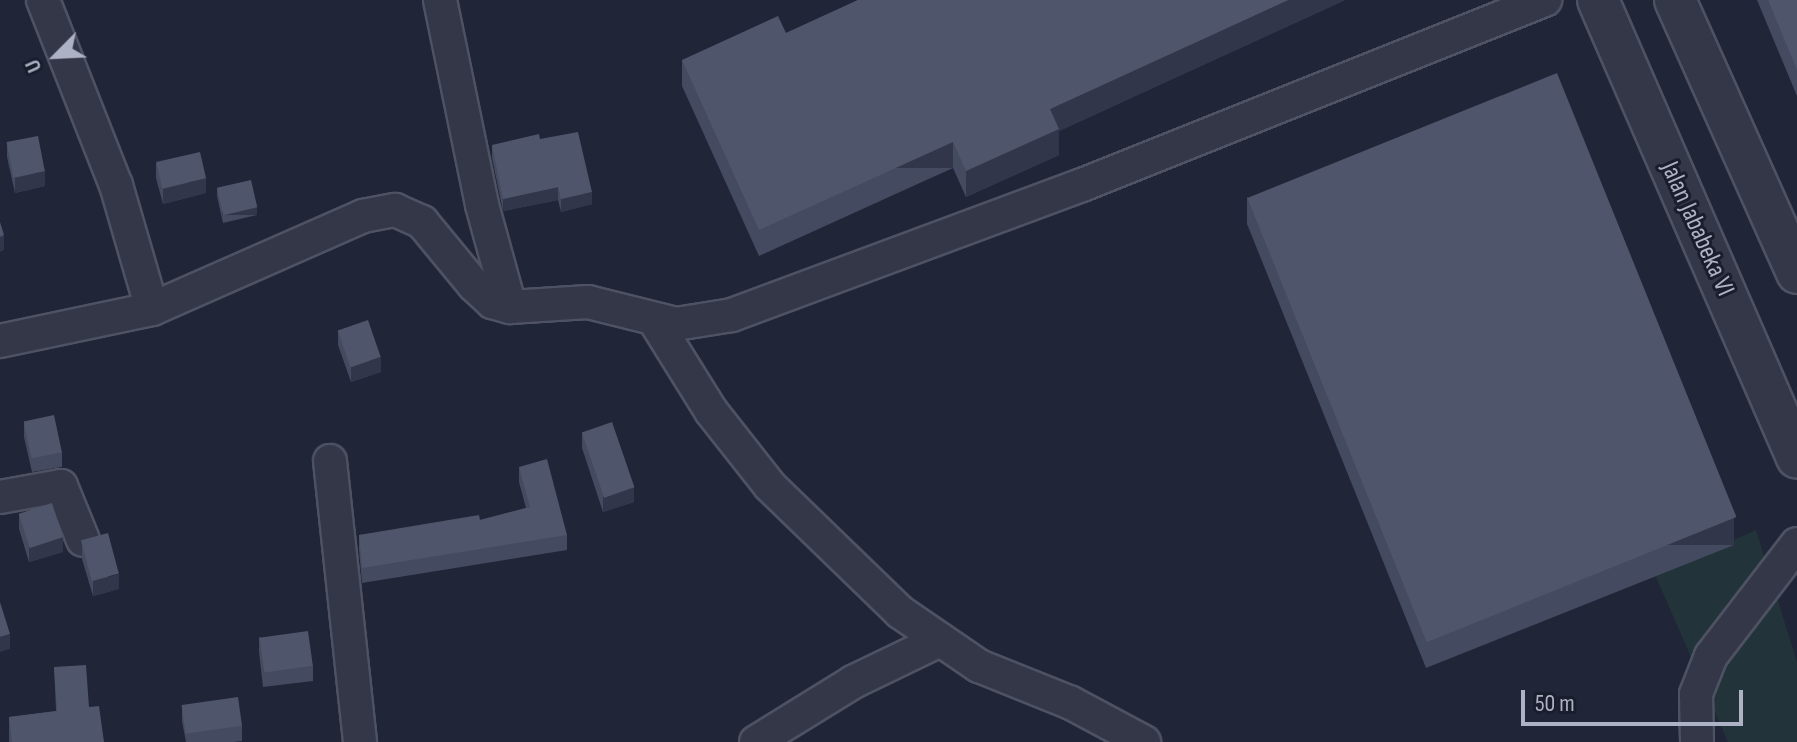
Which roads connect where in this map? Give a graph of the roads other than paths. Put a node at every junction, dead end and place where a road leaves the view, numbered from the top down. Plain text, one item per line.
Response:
1 (43, 0) edge
2 (440, 0) edge
3 (1545, 0) edge
4 (1598, 0) edge
5 (1675, 0) edge
6 (1797, 273) edge
7 (510, 307) junction
8 (152, 309) junction
9 (655, 321) junction
10 (0, 341) edge
11 (1797, 458) edge
12 (330, 461) dead end
13 (0, 497) edge
14 (83, 540) edge
15 (1797, 544) edge
16 (940, 640) junction
17 (360, 742) edge
18 (756, 742) edge
19 (1144, 742) edge
20 (1697, 742) edge

1 - 8 street
2 - 7 street
3 - 9 street
4 - 11 street, Jalan Jababeka VI
5 - 6 street
7 - 8 street
7 - 9 street
8 - 10 street
9 - 16 street
12 - 17 street
13 - 14 street
15 - 20 street
16 - 18 street
16 - 19 street

